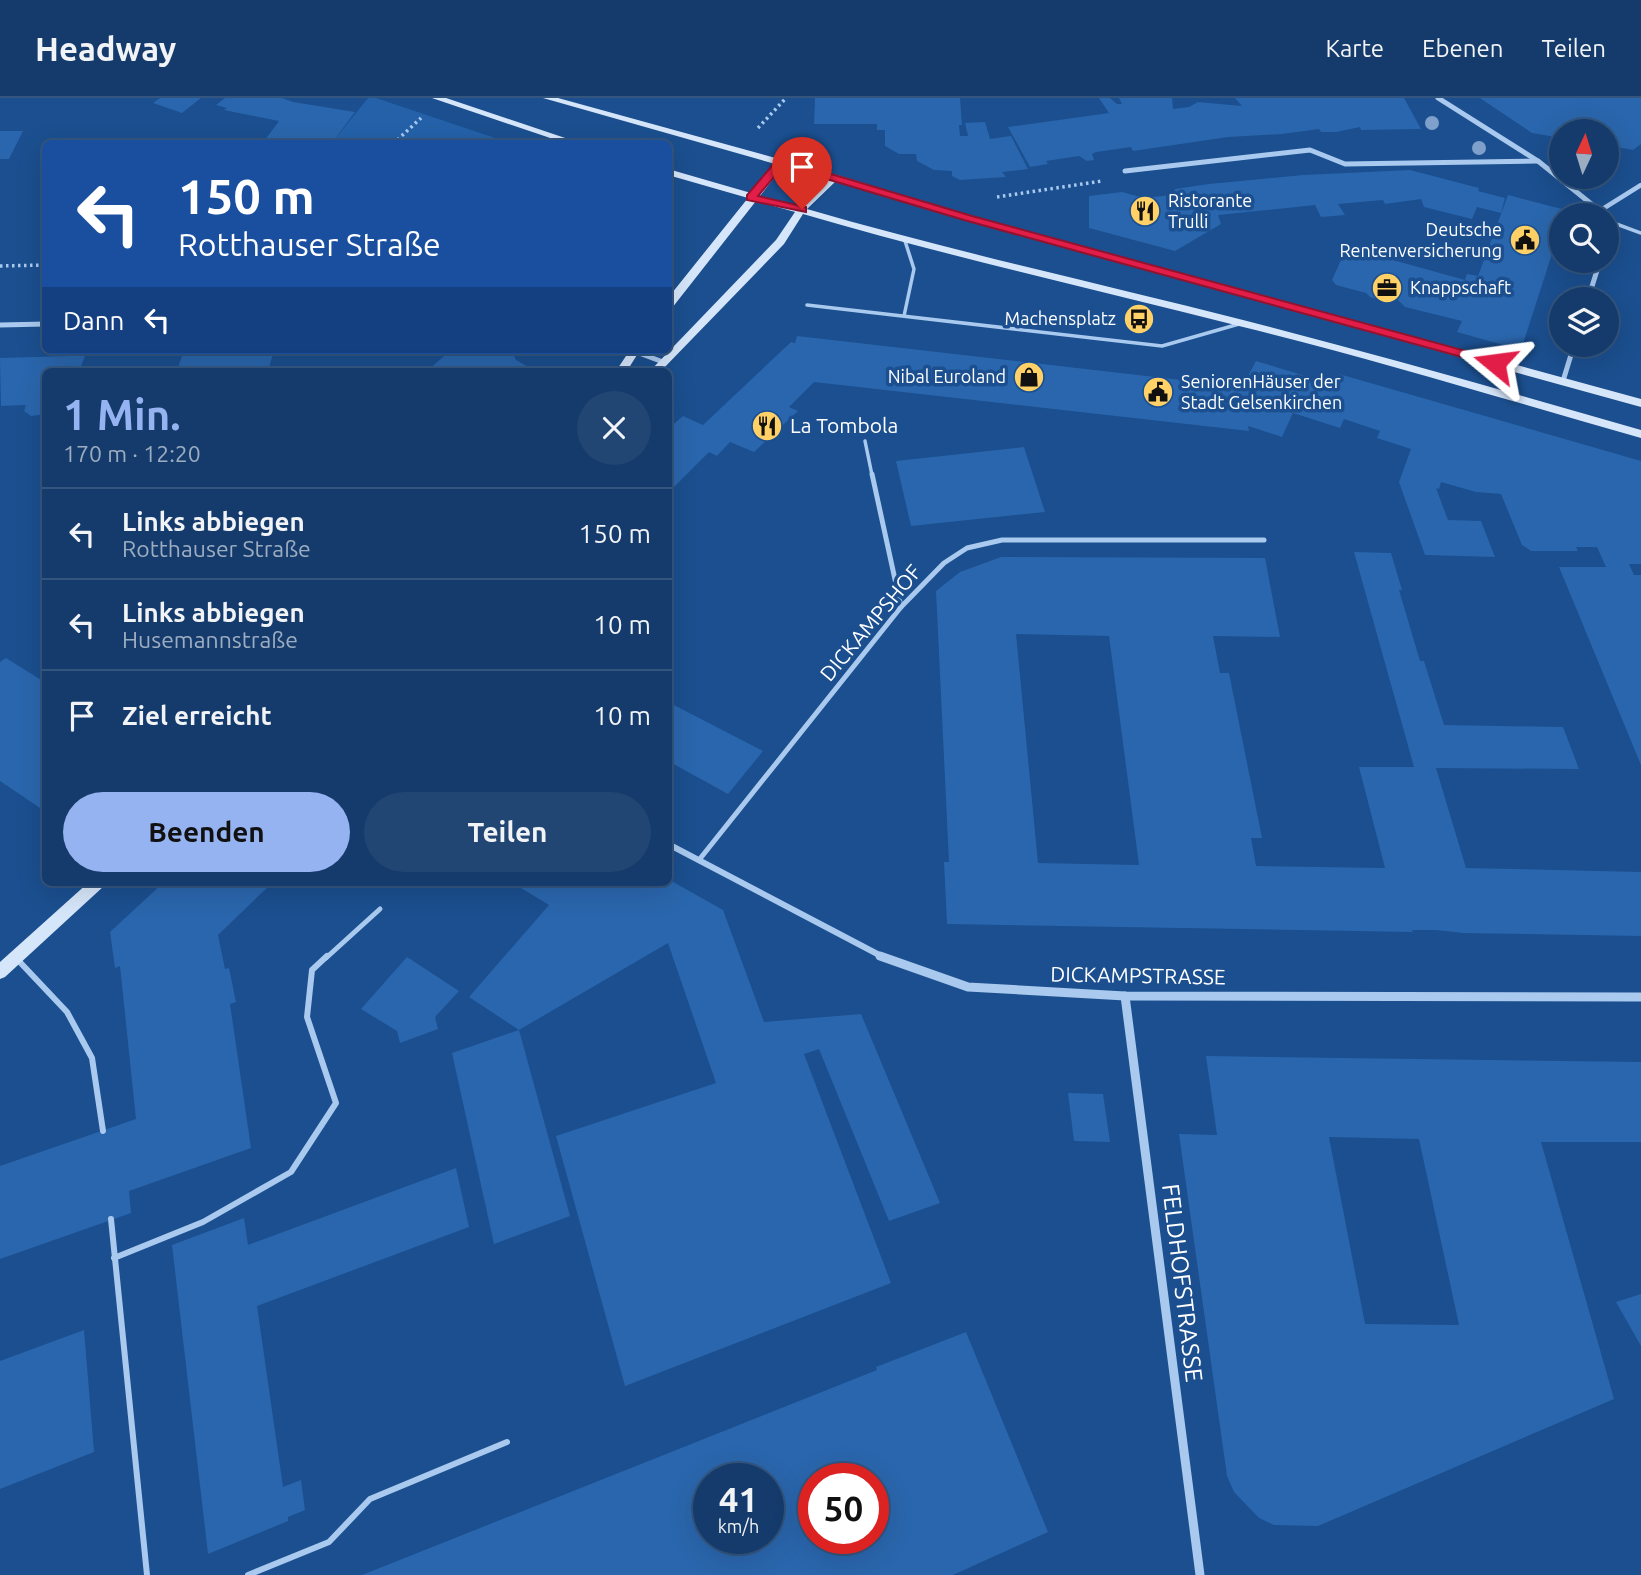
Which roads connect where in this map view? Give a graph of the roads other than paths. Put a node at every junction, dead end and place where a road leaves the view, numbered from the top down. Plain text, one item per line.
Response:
1 (436, 98) edge
2 (548, 98) edge
3 (1438, 98) edge
4 (567, 140) edge
5 (1538, 161) junction
6 (781, 162) junction
7 (1125, 171) road end
8 (672, 173) edge
9 (834, 177) junction
10 (1641, 186) edge
11 (751, 198) junction
12 (1592, 203) edge
13 (1613, 203) edge
14 (802, 209) junction
15 (1619, 225) edge
16 (1641, 233) edge
17 (905, 240) junction
18 (672, 301) edge
19 (807, 305) dead end
20 (904, 316) junction
21 (1242, 323) junction
22 (42, 324) edge
23 (0, 325) edge
24 (672, 353) edge
25 (640, 354) edge
26 (1570, 357) edge
27 (659, 366) edge
28 (1563, 381) junction
29 (1641, 403) edge
30 (1641, 434) edge
31 (865, 441) dead end
32 (1264, 540) dead end
33 (901, 607) junction
34 (672, 846) edge
35 (699, 860) junction
36 (95, 886) edge
37 (380, 909) dead end
38 (16, 958) junction
39 (0, 972) edge
40 (1125, 996) junction
41 (1641, 997) edge
42 (103, 1131) dead end
43 (111, 1219) dead end
44 (114, 1258) junction
45 (507, 1442) dead end
46 (147, 1575) edge
47 (248, 1575) edge
48 (1200, 1575) edge

1 - 4 main road
2 - 6 main road
3 - 5 street
5 - 7 street
5 - 12 street
6 - 9 main road
6 - 11 main road
8 - 11 main road
9 - 14 main road
9 - 28 main road
10 - 13 street
11 - 14 main road
11 - 18 main road
14 - 17 main road
14 - 24 main road
15 - 16 lane
17 - 20 lane
17 - 21 main road
19 - 20 lane
20 - 21 lane
21 - 30 main road
22 - 23 street
25 - 27 street
26 - 28 street
28 - 29 main road
31 - 33 lane
32 - 33 lane, DICKAMPSHOF
33 - 35 lane, DICKAMPSHOF
34 - 35 street, DICKAMPSTRASSE
35 - 40 street, DICKAMPSTRASSE
36 - 38 main road
37 - 44 lane
38 - 39 main road
38 - 42 lane
40 - 41 street, DICKAMPSTRASSE
40 - 48 street, FELDHOFSTRASSE
43 - 44 lane
44 - 46 lane
45 - 47 lane

